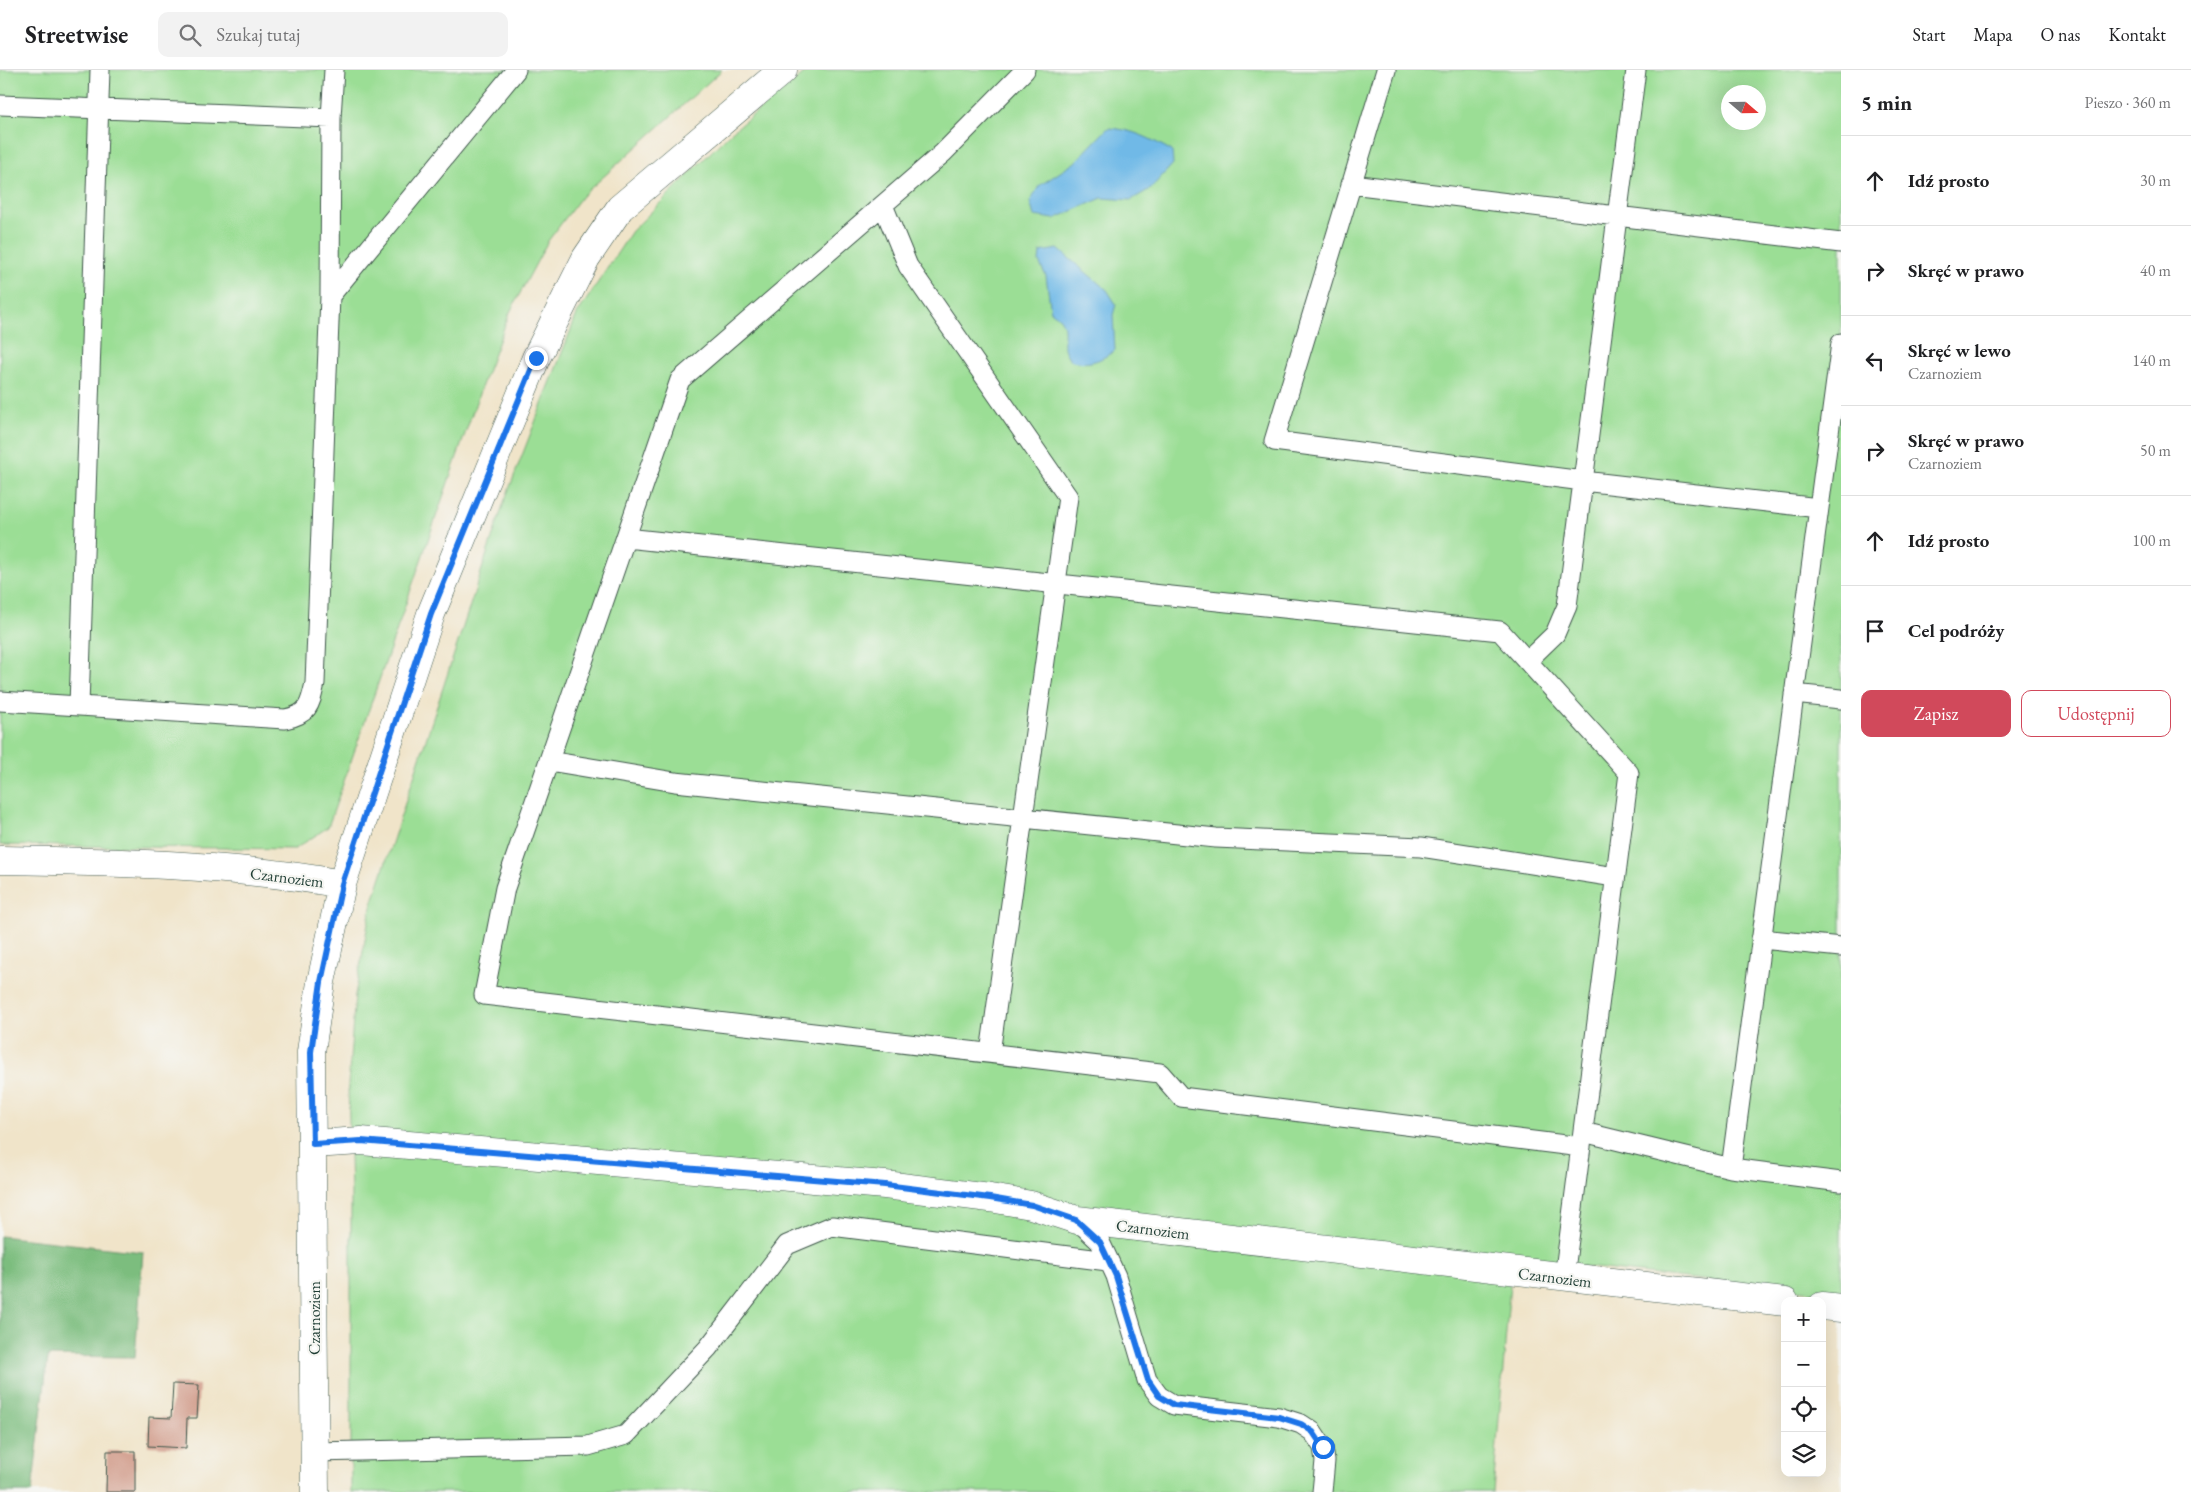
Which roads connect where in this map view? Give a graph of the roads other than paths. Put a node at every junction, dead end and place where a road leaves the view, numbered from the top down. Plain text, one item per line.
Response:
1 (100, 70) edge
2 (334, 70) edge
3 (516, 70) edge
4 (783, 70) edge
5 (1025, 70) edge
6 (1386, 70) edge
7 (1636, 70) edge
8 (0, 105) edge
9 (98, 110) junction
10 (331, 118) junction
11 (1351, 184) junction
12 (883, 205) junction
13 (1617, 216) junction
14 (1841, 243) edge
15 (330, 296) junction
16 (1841, 343) edge
17 (1833, 457) edge
18 (1583, 481) junction
19 (1819, 508) junction
20 (626, 538) junction
21 (1056, 584) junction
22 (1527, 661) junction
23 (1794, 694) junction
24 (1841, 699) edge
25 (0, 702) edge
26 (79, 706) junction
27 (549, 761) junction
28 (1023, 818) junction
29 (0, 860) edge
30 (1616, 877) junction
31 (342, 884) junction
32 (1761, 939) junction
33 (1841, 947) edge
34 (990, 1053) junction
35 (1582, 1139) junction
36 (313, 1144) junction
37 (1731, 1168) junction
38 (1841, 1182) edge
39 (1076, 1220) junction
40 (1108, 1260) junction
41 (1564, 1278) junction
42 (1781, 1302) edge
43 (1826, 1306) edge
44 (1841, 1308) edge
45 (315, 1452) junction
46 (316, 1492) edge
47 (1322, 1492) edge

1 - 9 lane
2 - 10 lane
3 - 15 lane
4 - 31 street
5 - 12 lane
6 - 11 lane
7 - 13 lane
8 - 9 lane
9 - 10 lane
9 - 26 lane
10 - 15 lane
11 - 13 lane
11 - 18 lane
12 - 20 lane
12 - 21 lane
13 - 14 lane
13 - 18 lane
15 - 26 lane
16 - 17 lane
17 - 19 lane
18 - 19 lane
18 - 22 lane
19 - 23 lane
20 - 21 lane
20 - 27 lane
21 - 22 lane
21 - 28 lane
22 - 30 lane
23 - 24 lane
23 - 32 lane
25 - 26 lane
27 - 28 lane
27 - 34 lane
28 - 30 lane
28 - 34 lane
29 - 31 street, Czarnoziem
30 - 35 lane
31 - 36 street, Czarnoziem
32 - 33 lane
32 - 37 lane
34 - 35 lane
35 - 37 lane
35 - 41 lane
36 - 39 street, Czarnoziem
36 - 45 street, Czarnoziem
37 - 38 lane
39 - 40 lane
39 - 41 street, Czarnoziem
40 - 45 lane
40 - 47 lane
41 - 42 street, Czarnoziem
43 - 44 street
45 - 46 street, Czarnoziem

